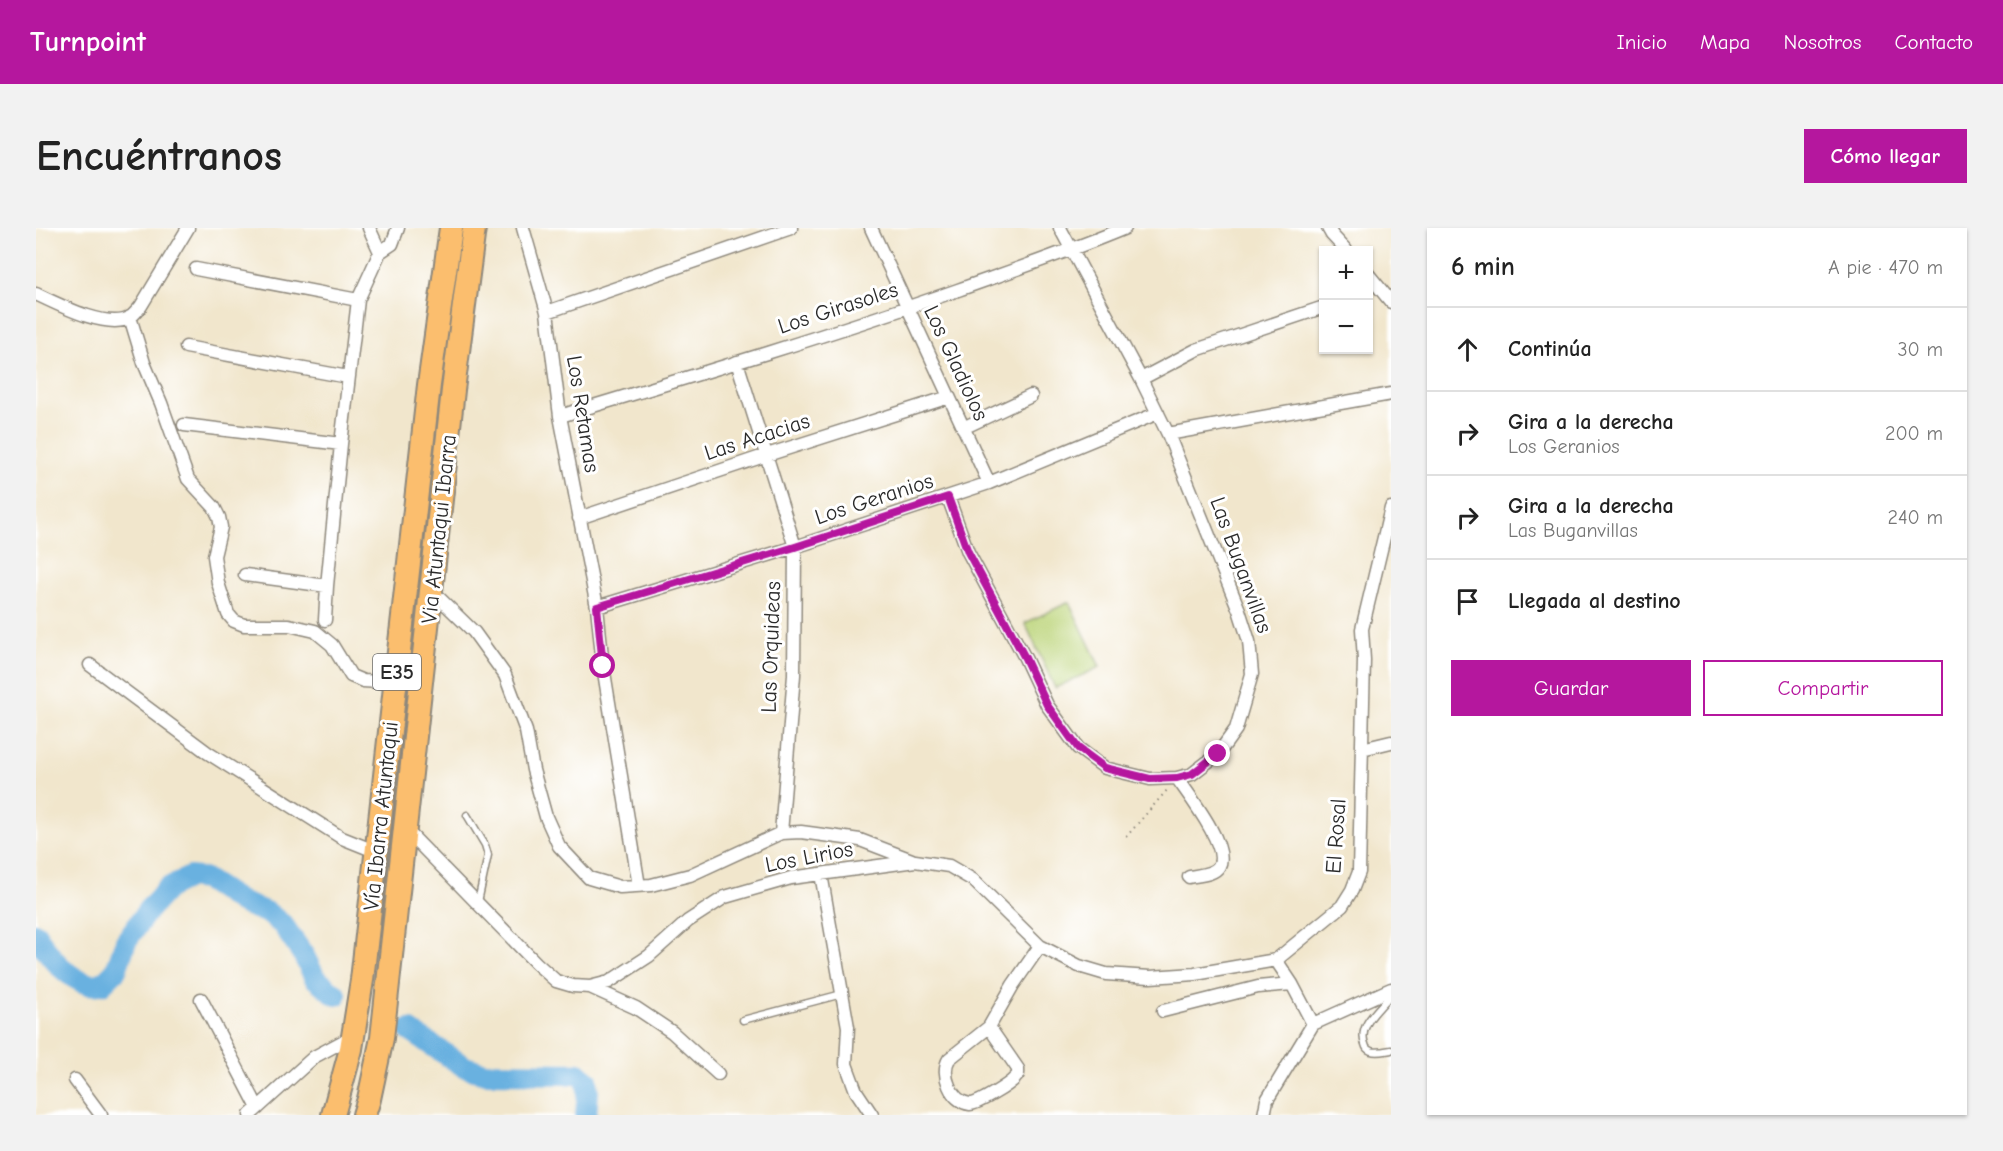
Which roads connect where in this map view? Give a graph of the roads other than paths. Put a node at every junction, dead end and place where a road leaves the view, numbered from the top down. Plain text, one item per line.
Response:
1 (188, 228) edge
2 (369, 228) edge
3 (398, 228) edge
4 (451, 228) edge
5 (474, 228) edge
6 (523, 228) edge
7 (790, 228) edge
8 (871, 228) edge
9 (1060, 228) edge
10 (1125, 228) edge
11 (1328, 228) edge
12 (756, 233) edge
13 (1342, 246) edge
14 (1073, 250) junction
15 (380, 252) junction
16 (196, 268) dead end
17 (1373, 280) edge
18 (36, 294) edge
19 (358, 300) junction
20 (1391, 302) edge
21 (908, 307) junction
22 (1319, 308) edge
23 (547, 312) junction
24 (130, 317) junction
25 (186, 347) dead end
26 (737, 362) junction
27 (348, 377) junction
28 (1141, 379) junction
29 (1391, 394) edge
30 (1031, 396) dead end
31 (949, 398) junction
32 (1158, 412) junction
33 (560, 416) junction
34 (184, 425) dead end
35 (963, 428) junction
36 (1168, 434) junction
37 (341, 444) junction
38 (767, 455) junction
39 (989, 483) junction
40 (948, 497) junction
41 (1391, 508) edge
42 (579, 519) junction
43 (795, 547) junction
44 (245, 575) dead end
45 (327, 586) junction
46 (432, 591) junction
47 (597, 607) junction
48 (326, 620) dead end
49 (90, 665) dead end
50 (396, 683) junction
51 (1391, 742) edge
52 (1362, 749) junction
53 (1177, 778) junction
54 (467, 815) dead end
55 (405, 829) junction
56 (781, 833) junction
57 (376, 852) junction
58 (915, 861) junction
59 (821, 873) junction
60 (1189, 877) dead end
61 (639, 886) junction
62 (477, 903) junction
63 (1040, 946) junction
64 (1276, 960) junction
65 (1292, 984) junction
66 (590, 987) junction
67 (1391, 991) edge
68 (843, 993) junction
69 (201, 999) dead end
70 (1163, 1011) dead end
71 (743, 1020) dead end
72 (1312, 1024) junction
73 (989, 1027) junction
74 (353, 1036) junction
75 (1391, 1050) edge
76 (718, 1074) dead end
77 (75, 1080) dead end
78 (254, 1111) edge
79 (101, 1115) edge
80 (333, 1115) edge
81 (363, 1115) edge
82 (872, 1115) edge
83 (1264, 1115) edge

1 - 24 street
2 - 15 street
3 - 15 street
4 - 50 highway, Vía Ibarra Atuntaqui / E35
5 - 46 highway, Via Atuntaqui Ibarra / E35
6 - 23 street, Los Retamas
7 - 12 street
8 - 21 street, Los Gladiolos
9 - 14 street, Las Buganvillas
10 - 14 street, Los Girasoles
11 - 13 street
12 - 23 street
14 - 21 street, Los Girasoles
14 - 28 street, Las Buganvillas
15 - 19 street
16 - 19 street
17 - 20 street
18 - 24 street
19 - 27 street
21 - 26 street, Los Girasoles
21 - 31 street, Los Gladiolos
22 - 28 street
23 - 33 street, Los Retamas
24 - 50 street
25 - 27 street
26 - 33 street, Los Girasoles
26 - 38 street, Las Orquideas
27 - 37 street
28 - 32 street, Las Buganvillas
29 - 36 street
30 - 35 street
31 - 35 street, Los Gladiolos
31 - 38 street, Las Acacias
32 - 36 street, Las Buganvillas
32 - 39 street, Los Geranios
33 - 42 street, Los Retamas
34 - 37 street
35 - 39 street, Los Gladiolos
36 - 53 street, Las Buganvillas
37 - 45 street
38 - 42 street, Las Acacias
38 - 43 street, Las Orquideas
39 - 40 street, Los Geranios
40 - 43 street, Los Geranios
40 - 53 street, Las Buganvillas
41 - 52 street, El Rosal
42 - 47 street, Los Retamas
43 - 47 street, Los Geranios
43 - 56 street, Las Orquideas
44 - 45 street
45 - 48 street
46 - 55 highway, Via Atuntaqui Ibarra / E35
46 - 61 street
47 - 61 street, Los Retamas
49 - 57 street
50 - 57 highway, Vía Ibarra Atuntaqui / E35
51 - 52 street
52 - 64 street, El Rosal
53 - 60 street
54 - 62 lane
55 - 62 street
55 - 81 highway, Via Atuntaqui Ibarra / E35
56 - 58 street
56 - 61 street
57 - 74 highway, Vía Ibarra Atuntaqui / E35
58 - 59 street, Los Lirios
58 - 63 street, Los Lirios
59 - 66 street, Los Lirios
59 - 68 street
62 - 66 street
63 - 64 street, Los Lirios
63 - 73 street
64 - 65 street
65 - 70 street
65 - 72 street
66 - 76 street
67 - 72 street
67 - 75 lane
68 - 71 lane
68 - 82 street
69 - 78 street
72 - 83 street
73 - 73 street
74 - 78 street
74 - 80 highway, Vía Ibarra Atuntaqui / E35
77 - 79 street

